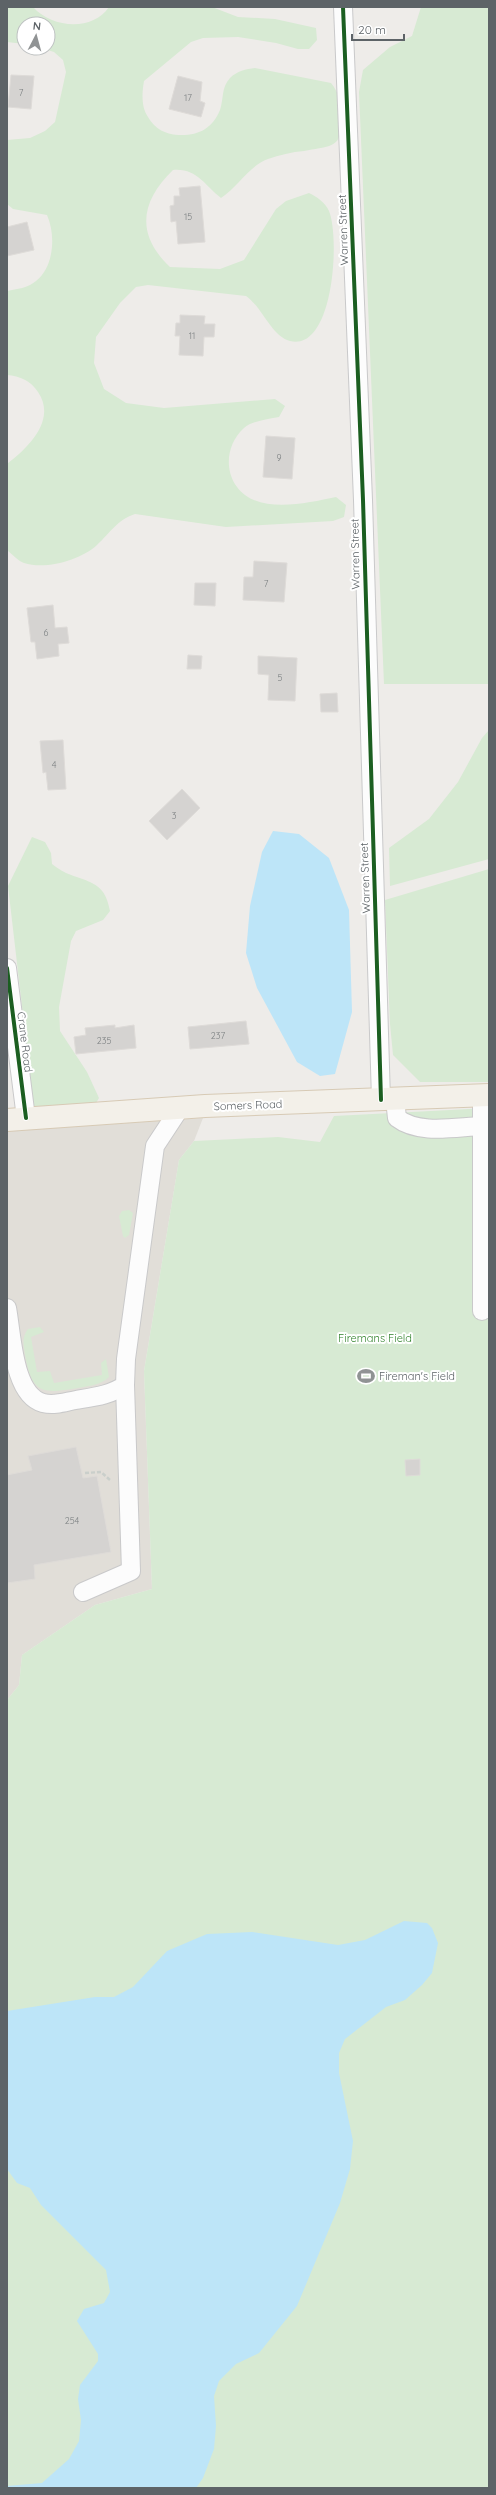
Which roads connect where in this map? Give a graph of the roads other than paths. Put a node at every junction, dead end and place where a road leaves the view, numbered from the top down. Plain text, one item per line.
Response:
1 (344, 7) edge
2 (7, 968) edge
3 (486, 1095) edge
4 (388, 1100) junction
5 (180, 1108) junction
6 (16, 1119) edge
7 (482, 1126) junction
8 (7, 1308) edge
9 (482, 1311) dead end
10 (125, 1385) junction
11 (83, 1592) dead end

1 - 4 street, Warren Street
2 - 6 street, Crane Road
3 - 4 main road, Somers Road
3 - 7 street
4 - 5 main road, Somers Road
4 - 7 street, Warren Street
5 - 6 main road, Somers Road
5 - 10 street
7 - 9 street
8 - 10 street
10 - 11 street

